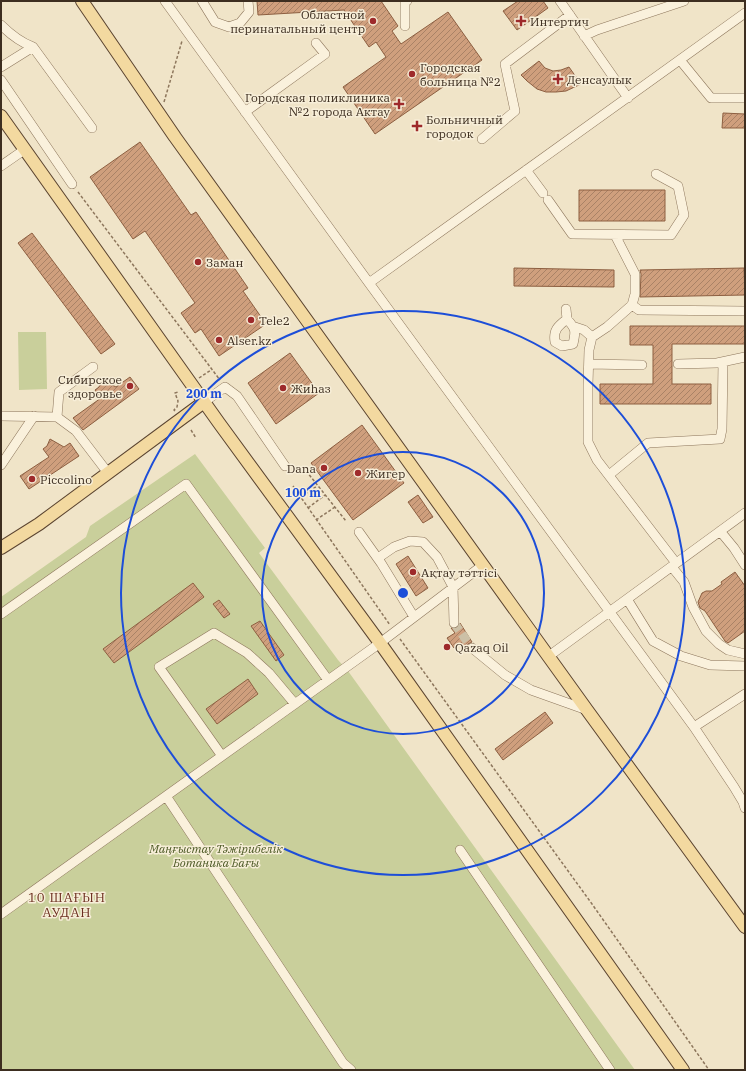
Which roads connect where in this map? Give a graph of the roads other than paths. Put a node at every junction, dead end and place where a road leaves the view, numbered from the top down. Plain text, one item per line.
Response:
1 (82, 1) edge
2 (165, 1) edge
3 (202, 1) edge
4 (248, 1) edge
5 (406, 1) edge
6 (560, 1) edge
7 (684, 1) edge
8 (745, 13) edge
9 (570, 15) junction
10 (1, 25) edge
11 (405, 26) dead end
12 (584, 36) junction
13 (316, 43) dead end
14 (33, 47) junction
15 (680, 60) junction
16 (1, 67) edge
17 (1, 80) edge
18 (628, 98) junction
19 (745, 98) edge
20 (245, 112) junction
21 (1, 116) edge
22 (92, 128) dead end
23 (482, 139) dead end
24 (24, 150) junction
25 (1, 166) edge
26 (526, 170) junction
27 (656, 174) dead end
28 (72, 184) road end
29 (615, 235) junction
30 (369, 283) junction
31 (632, 305) junction
32 (566, 309) dead end
33 (745, 311) edge
34 (567, 319) junction
35 (575, 327) junction
36 (592, 337) junction
37 (745, 357) edge
38 (722, 362) junction
39 (589, 364) junction
40 (678, 364) dead end
41 (642, 365) dead end
42 (93, 367) dead end
43 (204, 402) junction
44 (1, 416) edge
45 (34, 416) junction
46 (57, 417) junction
47 (1, 465) edge
48 (285, 466) dead end
49 (108, 473) junction
50 (609, 475) junction
51 (745, 513) edge
52 (720, 531) junction
53 (359, 532) dead end
54 (1, 548) edge
55 (378, 558) junction
56 (483, 565) junction
57 (674, 565) junction
58 (745, 565) edge
59 (453, 587) junction
60 (627, 599) junction
61 (609, 612) junction
62 (1, 614) edge
63 (414, 617) junction
64 (454, 623) tunnel mouth
65 (380, 643) junction
66 (472, 648) tunnel mouth
67 (745, 654) edge
68 (548, 656) junction
69 (745, 666) edge
70 (328, 680) junction
71 (745, 694) edge
72 (295, 704) junction
73 (587, 710) junction
74 (694, 727) junction
75 (222, 756) junction
76 (166, 796) junction
77 (745, 808) edge
78 (460, 850) dead end
79 (1, 914) edge
80 (745, 927) edge
81 (351, 1070) edge
82 (610, 1070) edge
83 (684, 1070) edge

1 - 56 main road
2 - 20 street
3 - 4 street
5 - 11 street
6 - 9 street
7 - 12 street
8 - 15 street
9 - 12 street
9 - 23 street
10 - 14 street
12 - 18 street
13 - 20 street
14 - 16 street
14 - 22 street
15 - 18 street
15 - 19 street
17 - 28 street
18 - 26 street
20 - 30 street
21 - 24 main road
24 - 25 street
24 - 43 main road
26 - 29 street
26 - 30 street
27 - 29 street
29 - 31 street
30 - 61 street
31 - 33 street
31 - 36 street
32 - 34 street
34 - 35 street
34 - 35 street
35 - 36 street
36 - 39 street
37 - 38 street
38 - 40 street
38 - 50 street
39 - 41 street
39 - 50 street
42 - 46 street
43 - 48 street
43 - 49 main road
43 - 65 main road
44 - 45 street
45 - 46 street
45 - 47 street
46 - 49 street
49 - 54 main road
50 - 57 street
51 - 52 street
52 - 57 street
52 - 58 street
53 - 55 street
55 - 59 street
55 - 63 street
56 - 59 street
56 - 68 main road
57 - 60 street
57 - 67 street
59 - 63 street
59 - 64 street
60 - 61 street
60 - 69 street
61 - 68 street
61 - 74 street
62 - 70 street
63 - 65 street
65 - 70 street
65 - 83 main road
66 - 73 street
68 - 73 main road
70 - 72 street
71 - 74 street
72 - 75 street
72 - 75 street
73 - 80 main road
74 - 77 street
75 - 76 street
76 - 79 street
76 - 81 street
78 - 82 street

